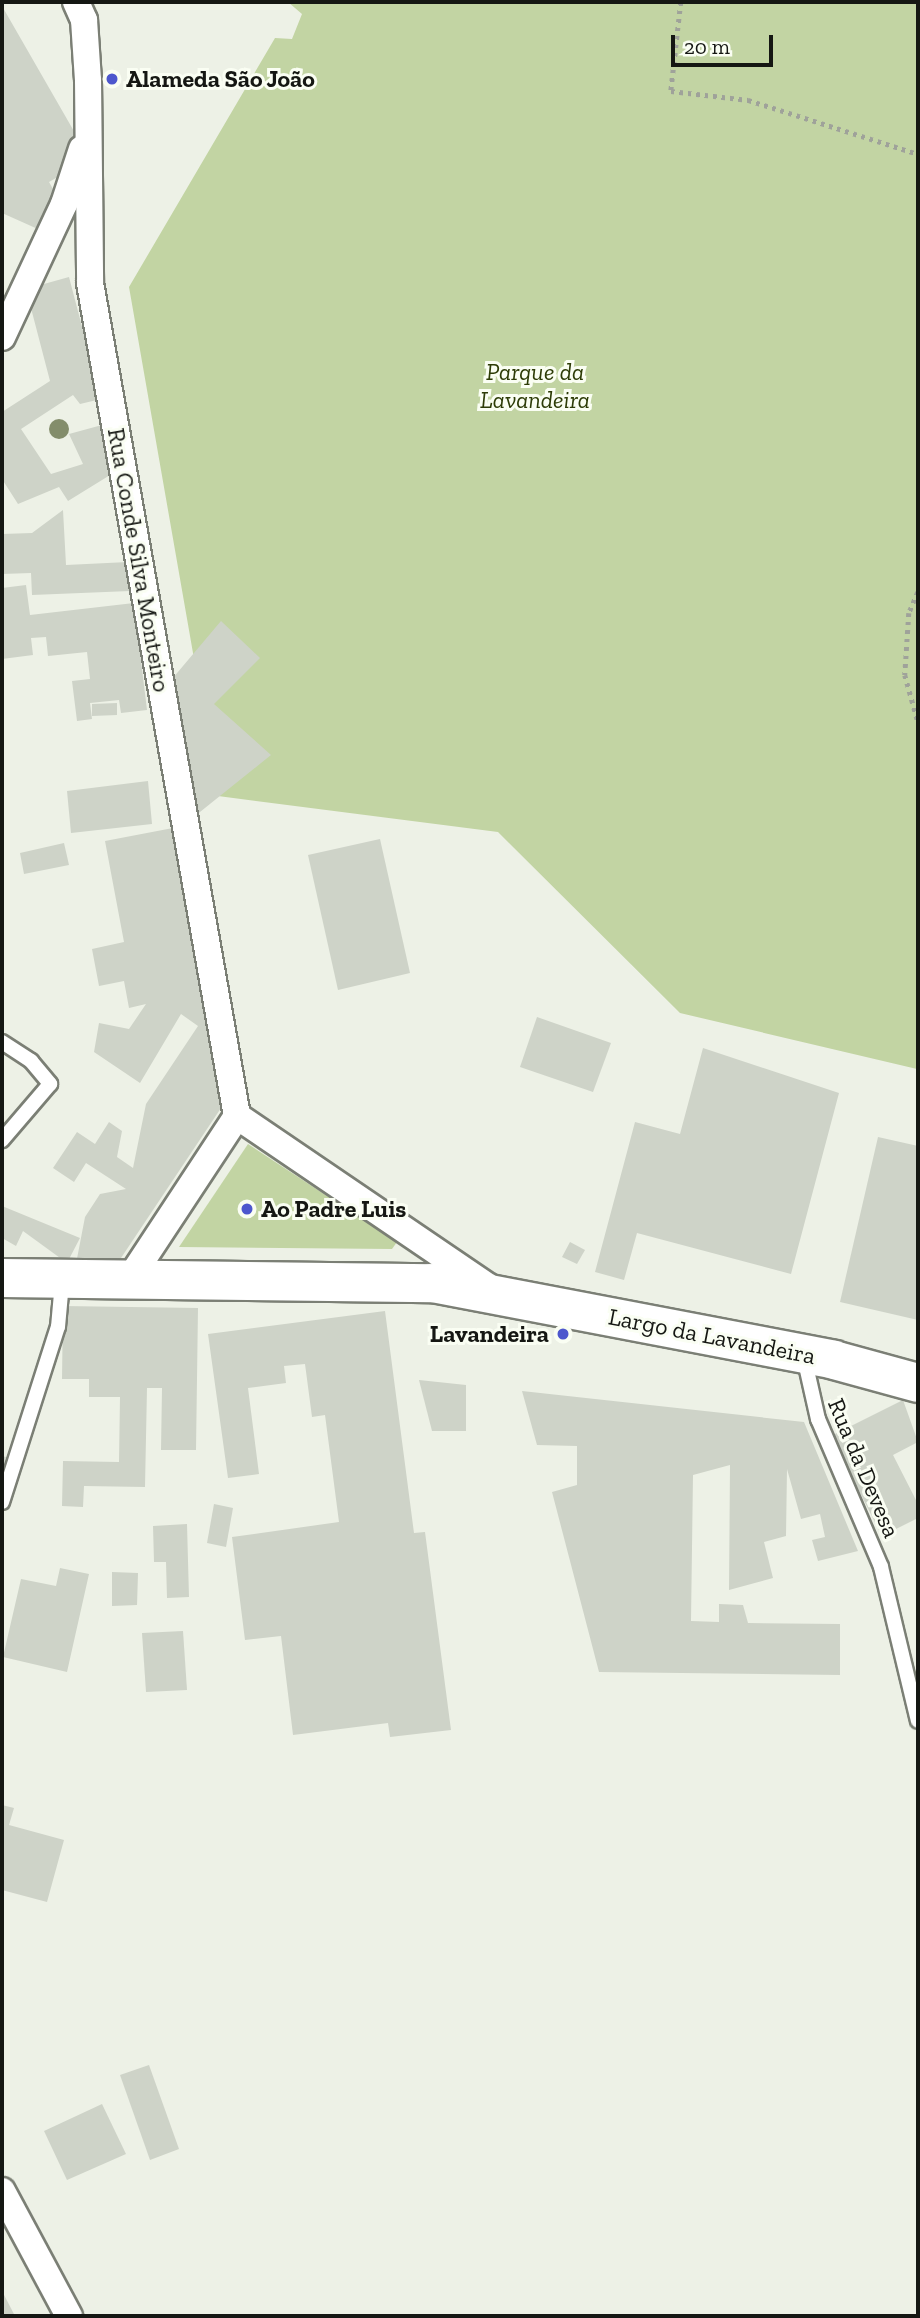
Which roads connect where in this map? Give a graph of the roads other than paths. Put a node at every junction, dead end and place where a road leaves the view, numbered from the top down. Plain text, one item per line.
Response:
1 (83, 8) edge
2 (89, 125) junction
3 (2, 337) edge
4 (2, 1042) edge
5 (237, 1116) junction
6 (2, 1140) edge
7 (2, 1278) edge
8 (62, 1282) junction
9 (127, 1283) junction
10 (504, 1297) junction
11 (804, 1354) junction
12 (918, 1383) edge
13 (2, 1502) edge
14 (918, 1721) edge
15 (2, 2190) edge
16 (69, 2316) edge

1 - 2 street, Rua Conde Silva Monteiro
2 - 3 street
2 - 5 street, Rua Conde Silva Monteiro
4 - 6 lane
5 - 9 street
5 - 10 street, Largo da Lavandeira
7 - 8 main road, Largo da Lavandeira
8 - 9 main road, Largo da Lavandeira
8 - 13 lane
9 - 10 main road, Largo da Lavandeira
10 - 11 main road, Largo da Lavandeira
11 - 12 main road, Largo da Lavandeira
11 - 14 lane, Rua da Devesa
15 - 16 street

